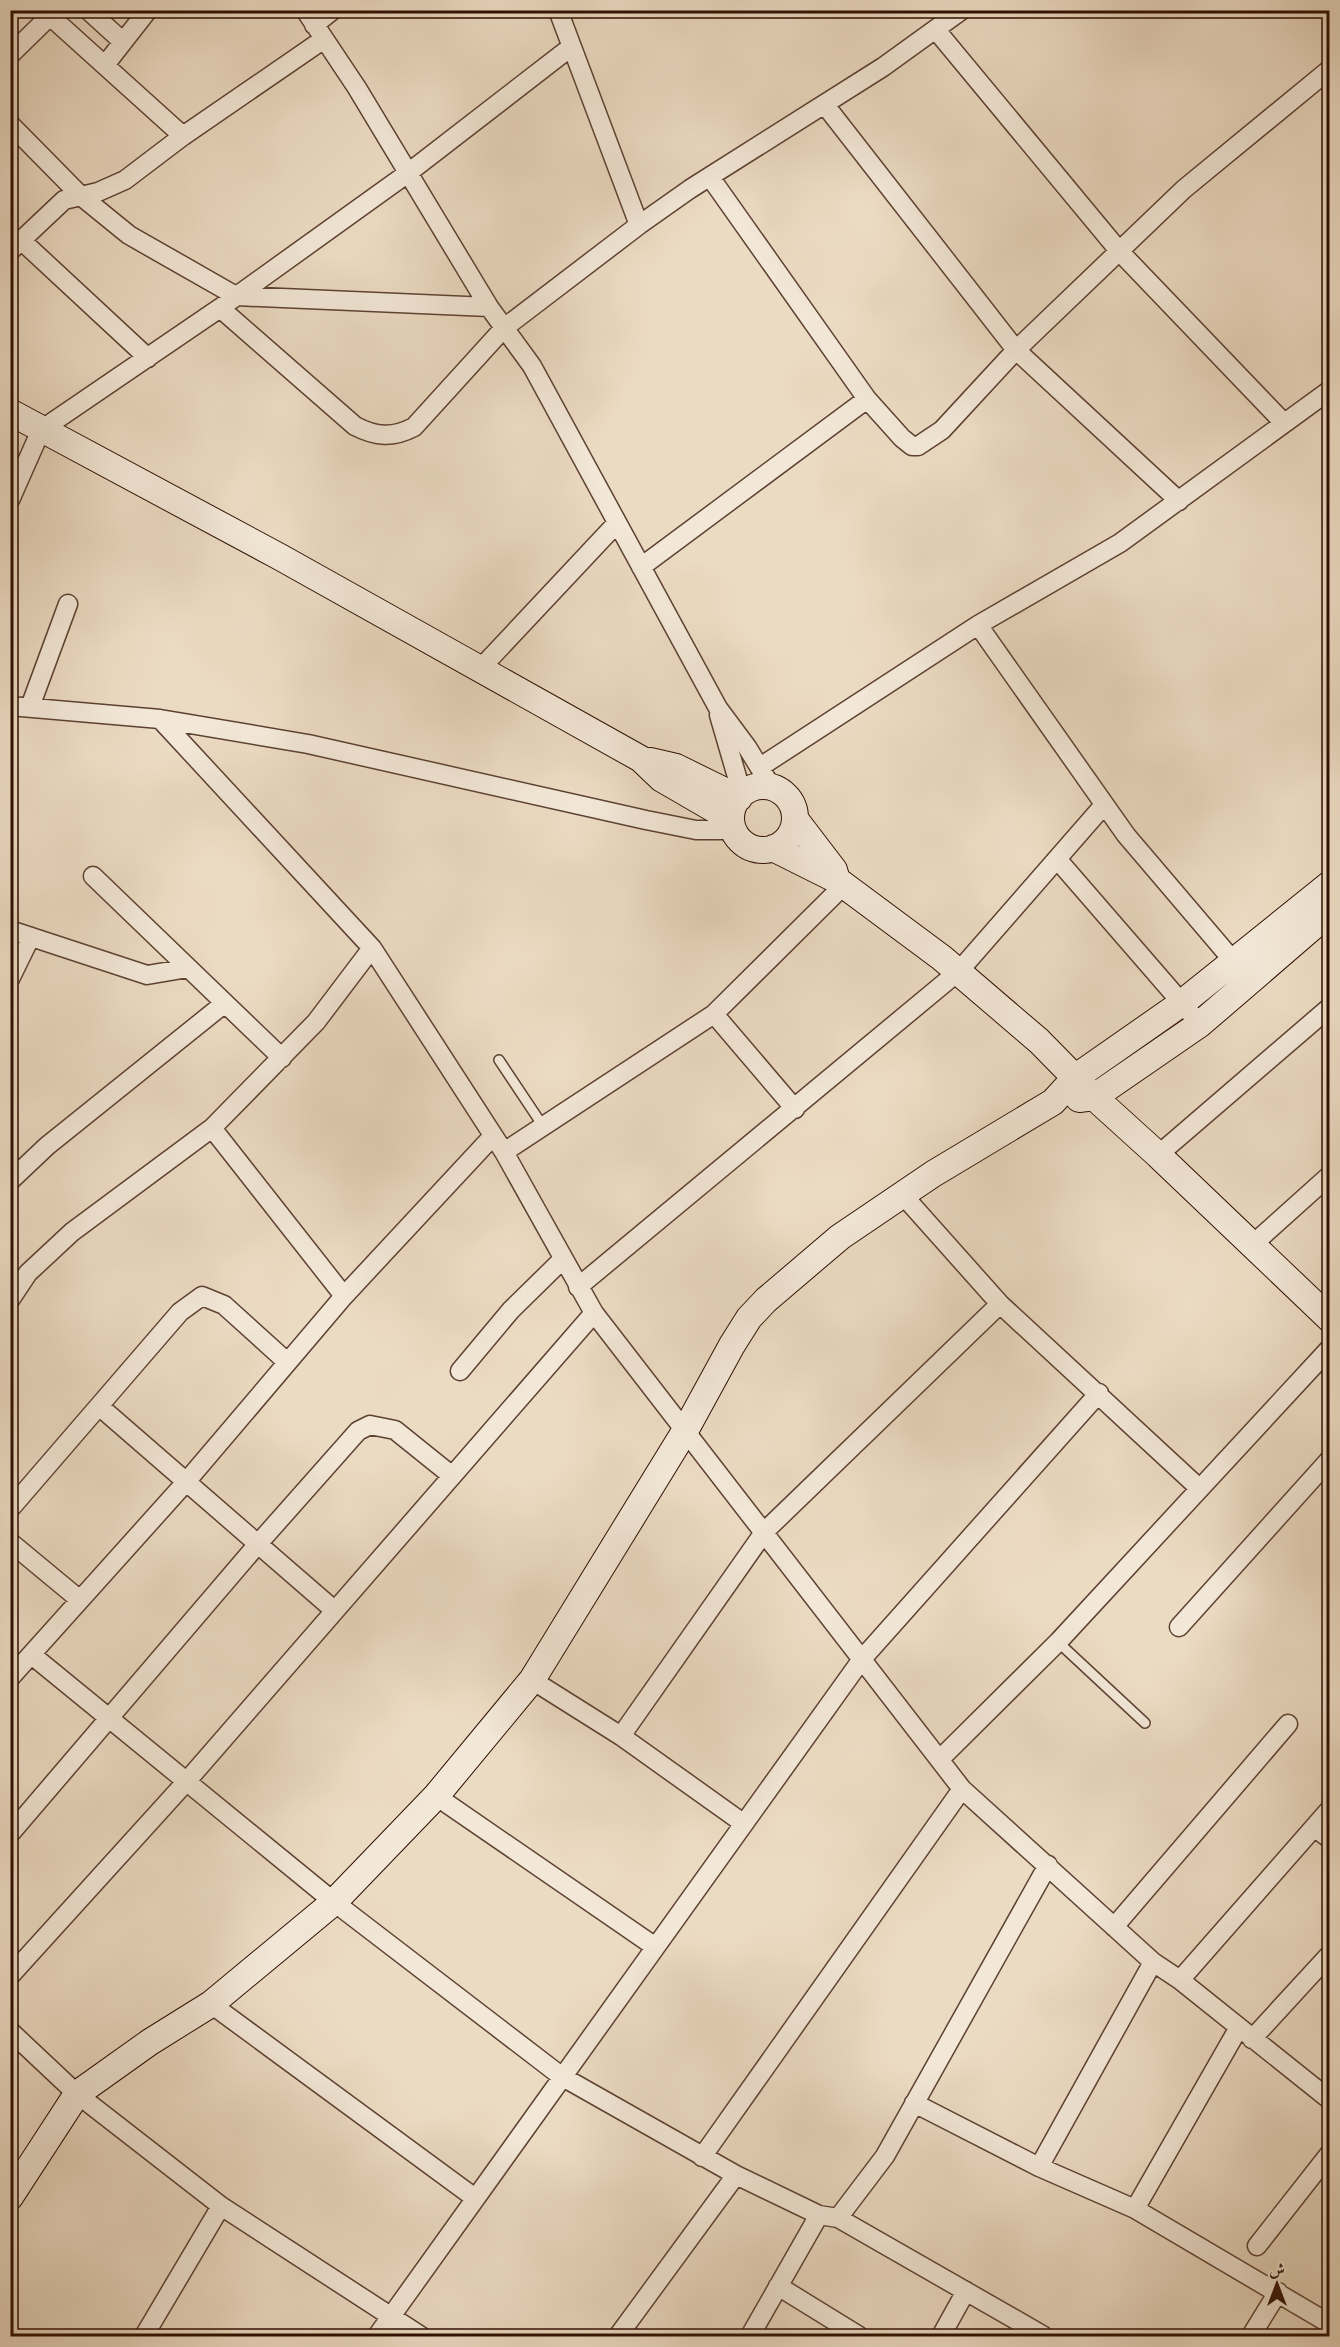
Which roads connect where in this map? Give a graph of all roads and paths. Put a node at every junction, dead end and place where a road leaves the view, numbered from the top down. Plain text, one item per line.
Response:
1 (88, 10) edge
2 (148, 10) edge
3 (333, 10) edge
4 (558, 10) edge
5 (962, 10) edge
6 (53, 13) edge
7 (314, 25) edge
8 (936, 30) junction
9 (122, 41) junction
10 (571, 48) junction
11 (10, 55) edge
12 (105, 65) junction
13 (1329, 69) edge
14 (825, 105) junction
15 (10, 124) edge
16 (183, 135) junction
17 (408, 173) junction
18 (710, 177) junction
19 (81, 196) junction
20 (639, 225) junction
21 (16, 246) edge
22 (1120, 252) junction
23 (236, 296) junction
24 (489, 307) junction
25 (220, 308) junction
26 (504, 328) junction
27 (1016, 350) junction
28 (148, 358) junction
29 (1329, 390) edge
30 (867, 399) junction
31 (10, 412) edge
32 (1284, 423) junction
33 (41, 430) junction
34 (10, 500) edge
35 (1179, 501) junction
36 (617, 523) junction
37 (641, 567) junction
38 (68, 604) dead end
39 (978, 625) junction
40 (480, 669) junction
41 (10, 706) edge
42 (30, 707) junction
43 (718, 708) junction
44 (160, 719) junction
45 (766, 778) junction
46 (1104, 805) junction
47 (736, 810) junction
48 (795, 819) junction
49 (773, 848) junction
50 (1057, 859) junction
51 (93, 876) dead end
52 (840, 882) junction
53 (1329, 884) edge
54 (1329, 912) edge
55 (10, 930) edge
56 (30, 938) junction
57 (372, 948) junction
58 (1235, 963) junction
59 (188, 968) junction
60 (959, 971) junction
61 (10, 979) edge
62 (225, 1003) junction
63 (1182, 1003) junction
64 (1329, 1007) edge
65 (714, 1014) junction
66 (1200, 1024) junction
67 (282, 1058) junction
68 (499, 1060) dead end
69 (1076, 1077) junction
70 (1094, 1097) junction
71 (1053, 1102) junction
72 (795, 1109) junction
73 (543, 1126) junction
74 (212, 1128) junction
75 (493, 1136) junction
76 (504, 1152) junction
77 (1158, 1155) junction
78 (1329, 1175) edge
79 (10, 1181) edge
80 (903, 1194) junction
81 (1252, 1245) junction
82 (562, 1260) junction
83 (578, 1287) junction
84 (344, 1296) junction
85 (10, 1300) edge
86 (1000, 1304) junction
87 (594, 1313) junction
88 (1329, 1319) edge
89 (1329, 1348) edge
90 (287, 1362) junction
91 (460, 1371) dead end
92 (1099, 1393) junction
93 (99, 1406) junction
94 (685, 1431) junction
95 (1329, 1459) edge
96 (451, 1475) junction
97 (186, 1482) junction
98 (1199, 1488) junction
99 (10, 1509) edge
100 (765, 1531) junction
101 (10, 1542) edge
102 (256, 1545) junction
103 (80, 1600) junction
104 (334, 1610) junction
105 (1179, 1628) dead end
106 (1058, 1642) junction
107 (33, 1656) junction
108 (862, 1659) junction
109 (13, 1670) edge
110 (532, 1680) junction
111 (110, 1720) junction
112 (1145, 1723) dead end
113 (1288, 1724) dead end
114 (621, 1736) junction
115 (940, 1759) junction
116 (186, 1782) junction
117 (963, 1789) junction
118 (436, 1796) junction
119 (1329, 1809) edge
120 (742, 1824) junction
121 (1314, 1827) junction
122 (10, 1834) edge
123 (1329, 1839) edge
124 (1048, 1865) junction
125 (334, 1902) junction
126 (1114, 1927) junction
127 (654, 1946) junction
128 (1329, 1954) edge
129 (1153, 1962) junction
130 (10, 1976) edge
131 (1180, 1980) junction
132 (212, 2004) junction
133 (10, 2031) edge
134 (1245, 2034) junction
135 (561, 2076) junction
136 (77, 2094) junction
137 (1329, 2098) edge
138 (914, 2103) junction
139 (1329, 2153) edge
140 (702, 2157) junction
141 (1039, 2168) junction
142 (736, 2175) junction
143 (10, 2197) edge
144 (476, 2198) junction
145 (221, 2205) junction
146 (1135, 2209) junction
147 (819, 2215) junction
148 (838, 2218) junction
149 (1257, 2246) dead end
150 (778, 2286) junction
151 (966, 2291) junction
152 (1278, 2292) junction
153 (389, 2317) junction
154 (1329, 2324) edge
155 (144, 2337) edge
156 (377, 2337) edge
157 (421, 2337) edge
158 (618, 2337) edge
159 (750, 2337) edge
160 (859, 2337) edge
161 (941, 2337) edge
162 (1044, 2337) edge
163 (1251, 2337) edge

1 - 9 street
2 - 9 street
3 - 7 street
4 - 10 street
5 - 8 street
6 - 11 street
6 - 12 street
7 - 16 street
7 - 17 street
8 - 14 street
8 - 22 street
9 - 12 street
10 - 17 street
10 - 20 street
12 - 16 street
13 - 22 street
14 - 18 street
14 - 27 street
15 - 19 street
16 - 19 street
17 - 23 street
17 - 24 street
18 - 20 street
18 - 30 street
19 - 21 street
19 - 23 street
20 - 26 street
21 - 28 street
22 - 27 street
22 - 32 street
23 - 24 street
23 - 25 street
24 - 26 street
25 - 26 street
25 - 28 street
26 - 36 street
27 - 30 street
27 - 35 street
28 - 33 street
29 - 32 street
30 - 37 street
31 - 33 street
32 - 35 street
33 - 34 street
33 - 40 street
35 - 39 street
36 - 37 street
36 - 40 street
37 - 43 street
38 - 42 street
39 - 45 street
39 - 46 street
40 - 47 street
41 - 42 street
42 - 44 street
43 - 45 street
43 - 47 street
44 - 47 street
44 - 57 street
45 - 47 street
45 - 48 street
46 - 50 street
46 - 58 street
47 - 49 street
48 - 49 street
48 - 52 street
49 - 52 street
50 - 60 street
50 - 63 street
51 - 59 street
52 - 60 street
52 - 65 street
53 - 58 street
54 - 66 street
55 - 56 street
56 - 59 street
56 - 61 street
57 - 67 street
57 - 75 street
58 - 63 street
59 - 62 street
60 - 69 street
60 - 72 street
62 - 67 street
62 - 79 street
63 - 66 street
63 - 69 street
64 - 77 street
65 - 72 street
65 - 73 street
66 - 70 street
67 - 74 street
68 - 73 lane
69 - 70 street
69 - 71 street
70 - 71 street
70 - 77 street
71 - 80 street
72 - 83 street
73 - 76 street
74 - 84 street
74 - 85 street
75 - 76 street
75 - 84 street
76 - 82 street
77 - 81 street
78 - 81 street
80 - 86 street
80 - 94 street
81 - 88 street
82 - 83 street
82 - 91 street
83 - 87 street
84 - 90 street
86 - 92 street
86 - 100 street
87 - 94 street
87 - 96 street
89 - 98 street
90 - 93 street
90 - 97 street
92 - 98 street
92 - 108 street
93 - 97 street
93 - 99 street
94 - 100 street
94 - 110 street
95 - 105 street
96 - 102 street
96 - 104 street
97 - 102 street
97 - 103 street
98 - 106 street
100 - 108 street
100 - 114 street
101 - 103 street
102 - 104 street
102 - 111 street
103 - 107 street
104 - 116 street
106 - 112 lane
106 - 115 street
107 - 109 street
107 - 111 street
108 - 115 street
108 - 120 street
110 - 114 street
110 - 118 street
111 - 116 street
111 - 122 street
113 - 126 street
114 - 120 street
115 - 117 street
116 - 125 street
116 - 130 street
117 - 124 street
117 - 140 street
118 - 125 street
118 - 127 street
119 - 121 street
120 - 127 street
121 - 123 street
121 - 131 street
124 - 126 street
124 - 138 street
125 - 132 street
125 - 135 street
126 - 129 street
127 - 135 street
128 - 134 street
129 - 131 street
129 - 141 street
131 - 134 street
132 - 136 street
132 - 144 street
133 - 136 street
134 - 137 street
134 - 146 street
135 - 140 street
135 - 144 street
136 - 143 street
136 - 145 street
138 - 141 street
138 - 148 street
139 - 149 street
140 - 142 street
141 - 146 street
142 - 147 street
142 - 158 street
144 - 153 street
145 - 153 street
145 - 155 street
146 - 152 street
147 - 148 street
147 - 150 street
148 - 151 street
150 - 159 street
150 - 160 street
151 - 161 street
151 - 162 street
152 - 154 street
152 - 163 street
153 - 156 street
153 - 157 street

